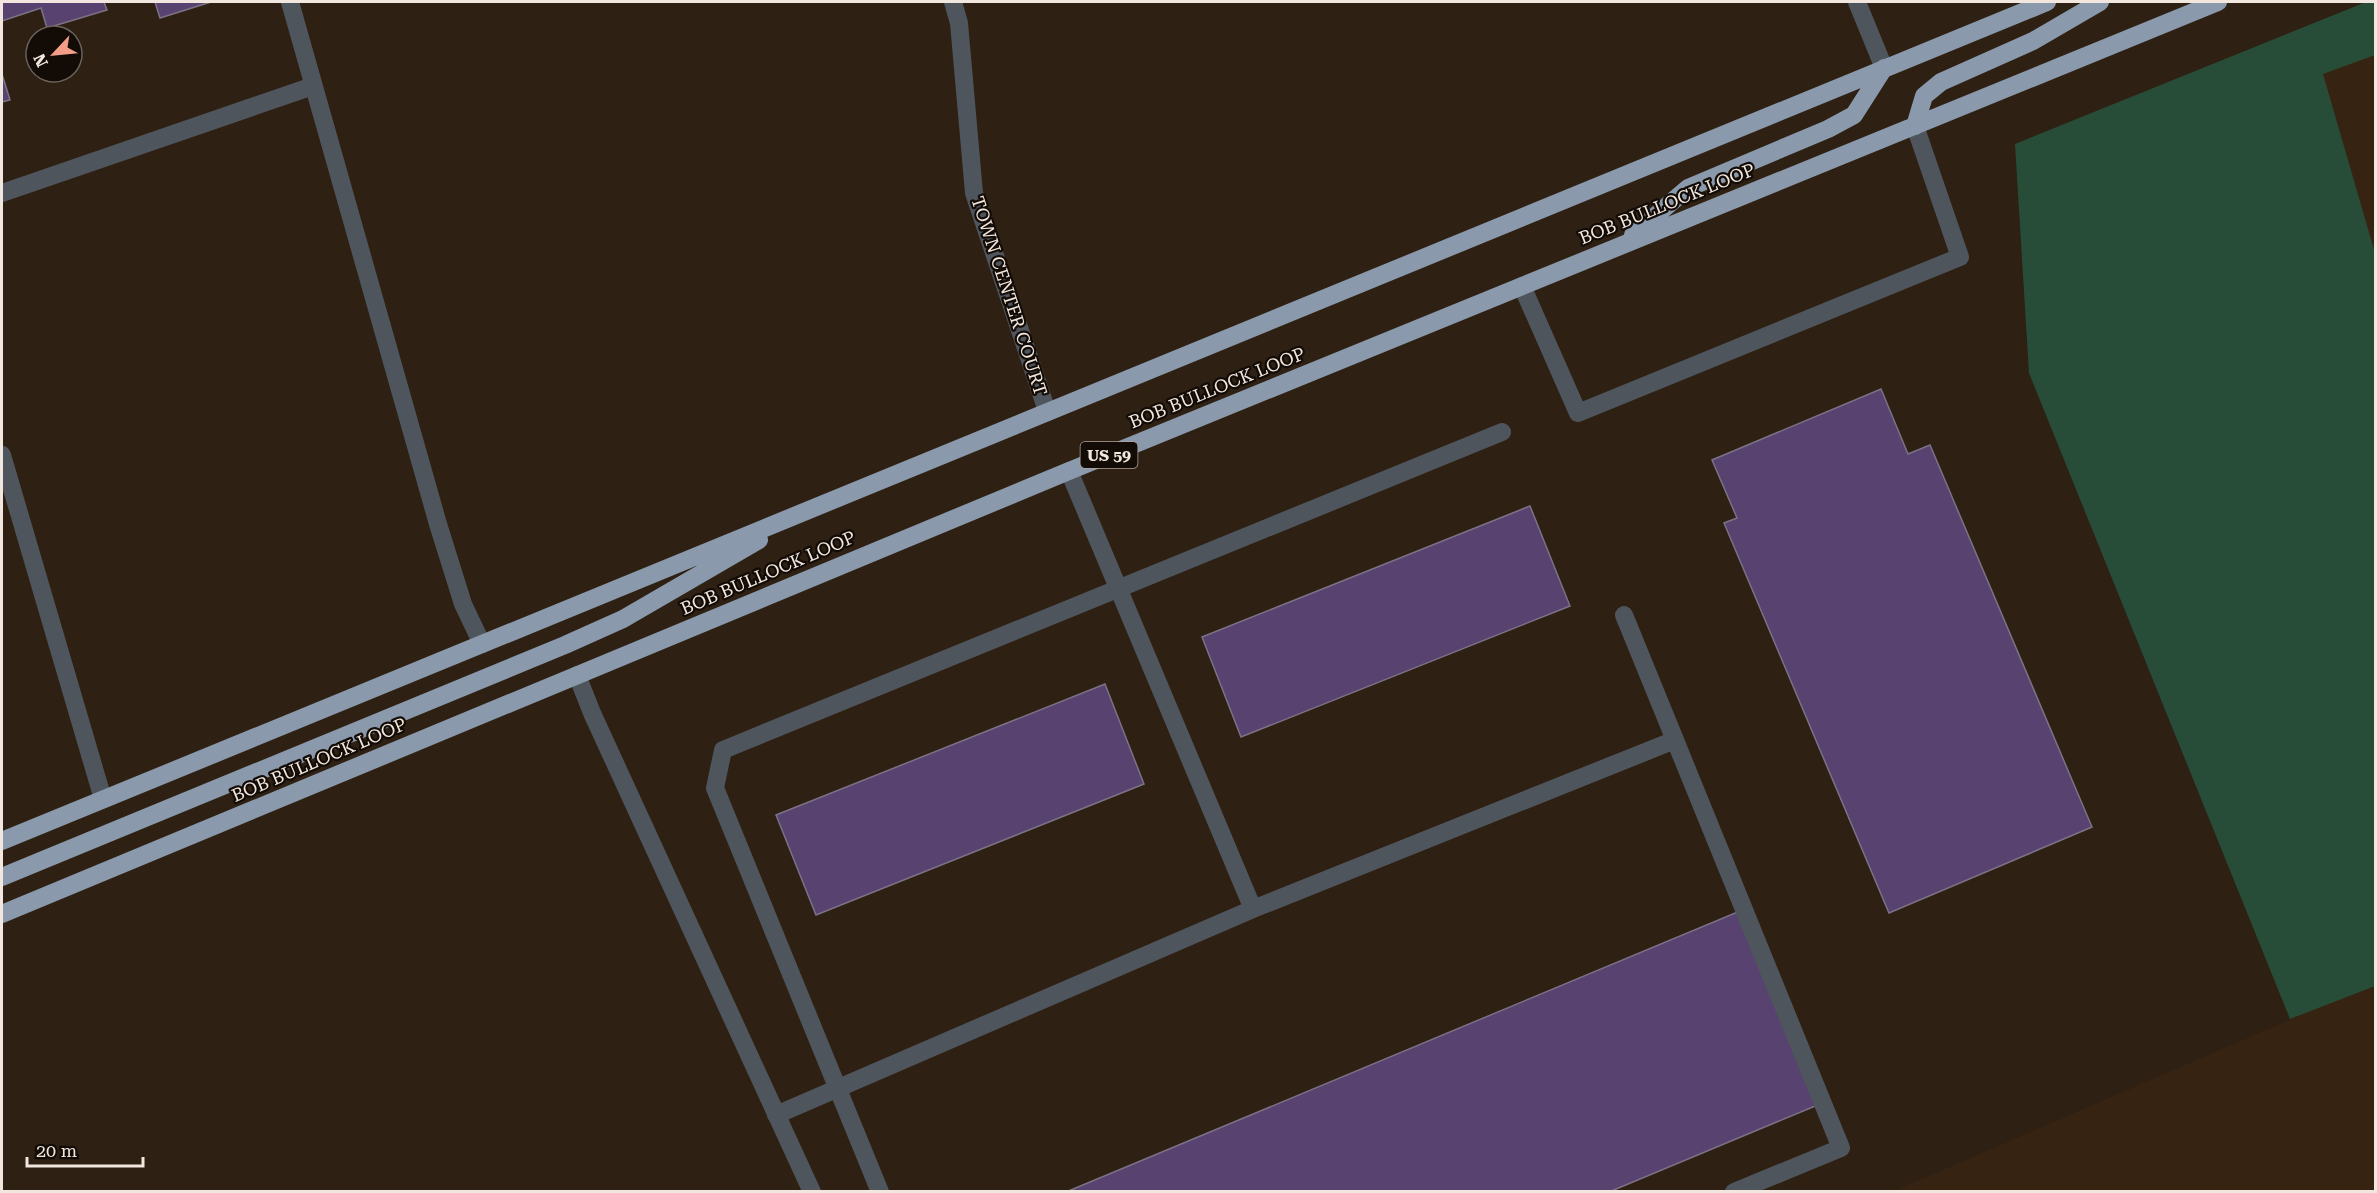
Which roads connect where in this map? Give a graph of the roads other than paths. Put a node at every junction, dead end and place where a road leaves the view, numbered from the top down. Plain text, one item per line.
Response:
1 (290, 2) edge
2 (953, 2) edge
3 (1857, 2) edge
4 (2047, 2) edge
5 (2100, 2) edge
6 (2218, 2) edge
7 (1884, 68) junction
8 (313, 86) junction
9 (1915, 126) junction
10 (2, 193) edge
11 (1621, 246) junction
12 (1522, 286) junction
13 (1047, 411) junction
14 (1502, 432) dead end
15 (2, 455) edge
16 (1069, 471) junction
17 (809, 509) junction
18 (1119, 590) junction
19 (1624, 615) dead end
20 (482, 644) junction
21 (577, 675) junction
22 (1675, 740) junction
23 (103, 800) junction
24 (2, 841) edge
25 (2, 877) edge
26 (1253, 909) junction
27 (2, 914) edge
28 (837, 1087) junction
29 (776, 1115) junction
30 (812, 1191) edge
31 (880, 1191) edge
32 (1734, 1191) edge

1 - 8 street
2 - 13 street, TOWN CENTER COURT
3 - 7 street
4 - 7 highway
5 - 9 highway
6 - 9 highway, BOB BULLOCK LOOP / US 59
7 - 11 highway
7 - 13 highway
8 - 10 street
8 - 20 street
9 - 11 highway, BOB BULLOCK LOOP / US 59
9 - 12 street
11 - 12 highway, BOB BULLOCK LOOP / US 59
12 - 16 highway, BOB BULLOCK LOOP / US 59
13 - 17 highway
14 - 18 street
15 - 23 street
16 - 18 street
16 - 21 highway, BOB BULLOCK LOOP / US 59
17 - 20 highway
17 - 25 highway
18 - 26 street
18 - 28 street
19 - 22 street
20 - 23 highway
21 - 27 highway, BOB BULLOCK LOOP / US 59
21 - 29 street
22 - 26 street
22 - 32 street
23 - 24 highway
26 - 28 street
28 - 29 street
28 - 31 street
29 - 30 street

